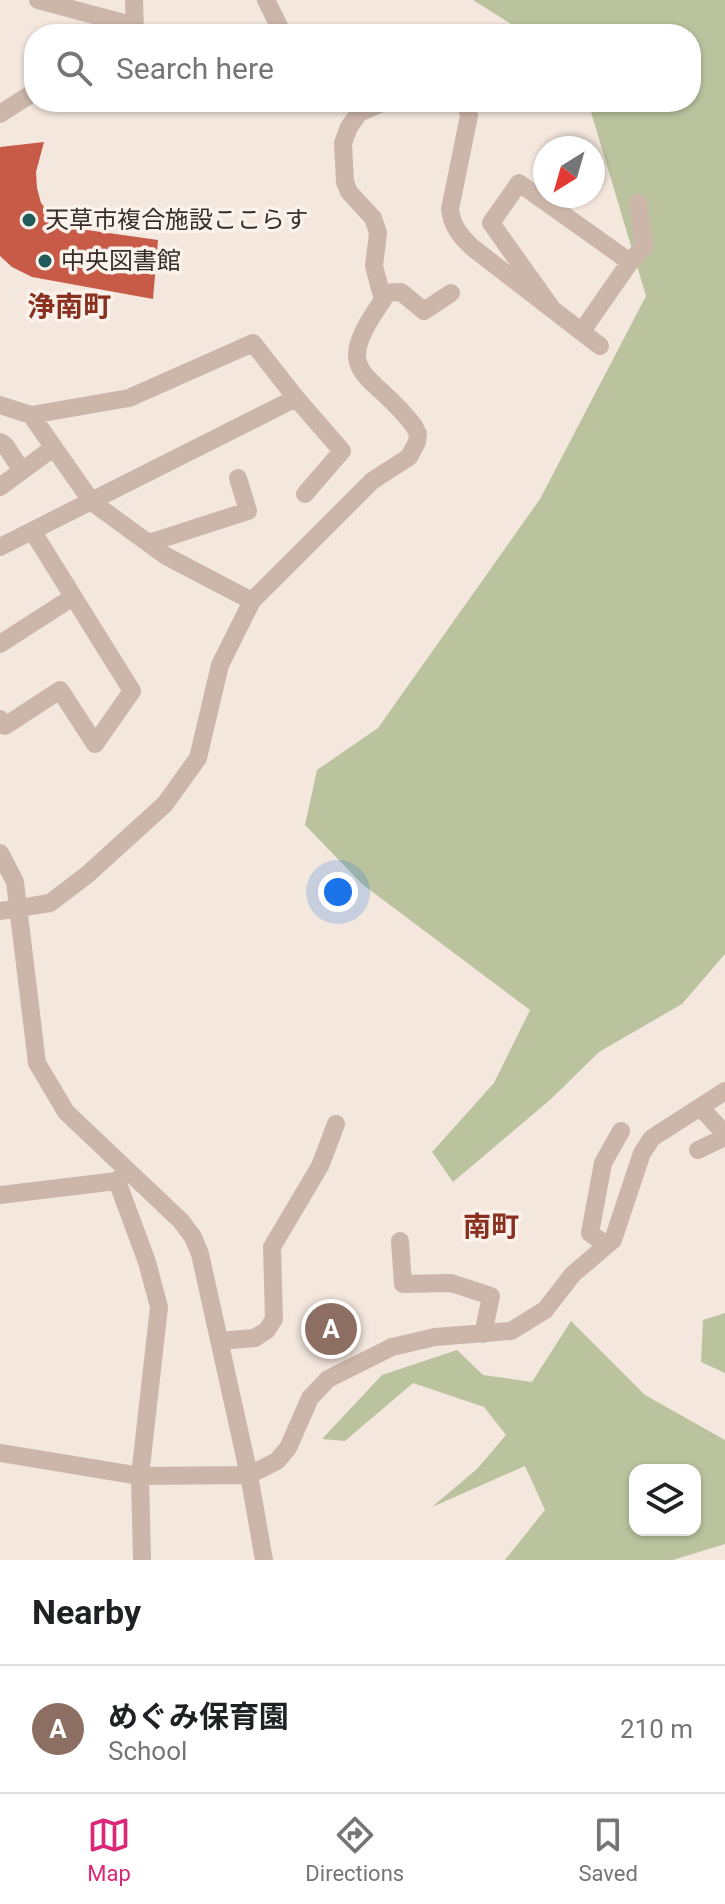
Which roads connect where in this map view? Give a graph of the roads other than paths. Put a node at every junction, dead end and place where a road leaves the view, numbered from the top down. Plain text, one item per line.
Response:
1 (38, 0) edge
2 (134, 0) edge
3 (266, 0) edge
4 (116, 24) edge
5 (135, 24) edge
6 (278, 24) edge
7 (24, 98) edge
8 (361, 112) edge
9 (468, 112) edge
10 (0, 114) edge
11 (638, 203) dead end
12 (630, 262) junction
13 (381, 293) junction
14 (451, 293) dead end
15 (553, 310) junction
16 (582, 331) junction
17 (600, 346) dead end
18 (296, 398) junction
19 (0, 405) edge
20 (31, 415) junction
21 (0, 442) edge
22 (53, 448) junction
23 (22, 471) junction
24 (238, 478) dead end
25 (0, 487) edge
26 (305, 494) dead end
27 (92, 502) junction
28 (33, 532) junction
29 (149, 543) junction
30 (0, 547) edge
31 (73, 597) junction
32 (252, 601) junction
33 (0, 644) edge
34 (0, 719) edge
35 (0, 853) edge
36 (9, 910) edge
37 (725, 1091) edge
38 (700, 1107) junction
39 (336, 1124) dead end
40 (621, 1131) dead end
41 (725, 1136) edge
42 (698, 1150) dead end
43 (121, 1176) junction
44 (0, 1195) edge
45 (400, 1241) dead end
46 (606, 1245) junction
47 (483, 1334) junction
48 (219, 1341) junction
49 (0, 1453) edge
50 (249, 1475) junction
51 (140, 1476) junction
52 (142, 1560) edge
53 (264, 1560) edge

1 - 4 street
2 - 5 street
3 - 6 street
7 - 10 street
8 - 13 street
9 - 15 street
11 - 12 street
12 - 15 street
12 - 16 street
13 - 14 street
13 - 32 street
15 - 16 street
16 - 17 street
18 - 20 street
18 - 26 street
18 - 27 street
19 - 20 street
20 - 22 street
21 - 23 street
22 - 23 street
22 - 27 street
23 - 25 street
24 - 29 street
27 - 28 street
27 - 29 street
28 - 30 street
28 - 31 street
29 - 32 street
31 - 33 street
31 - 34 street
32 - 36 street
35 - 36 street
36 - 43 street
37 - 38 street
38 - 41 street
38 - 46 street
39 - 48 street
40 - 46 street
41 - 42 street
43 - 44 street
43 - 48 street
43 - 51 street
45 - 47 street
46 - 47 street
47 - 50 street
48 - 50 street
49 - 51 street
50 - 51 street
50 - 53 street
51 - 52 street

